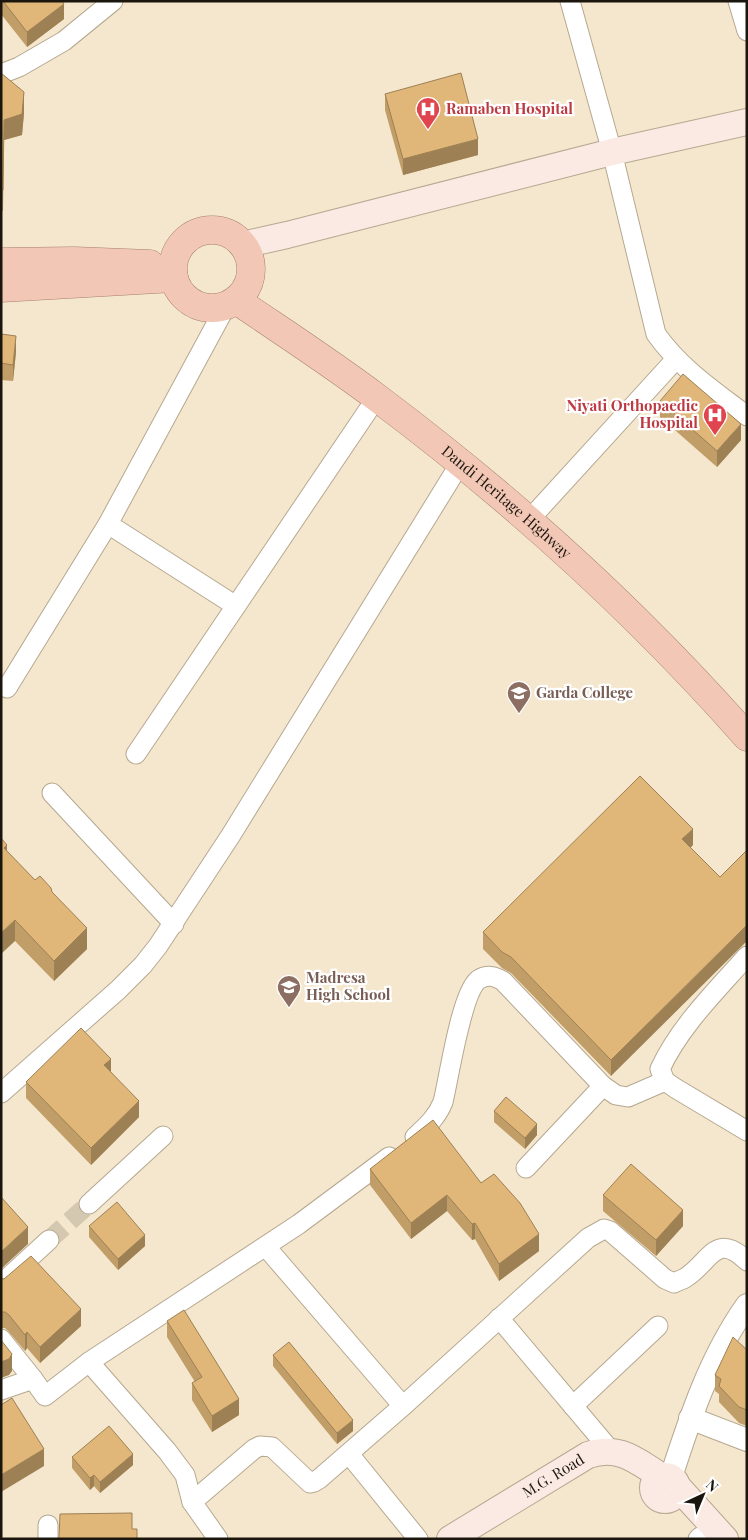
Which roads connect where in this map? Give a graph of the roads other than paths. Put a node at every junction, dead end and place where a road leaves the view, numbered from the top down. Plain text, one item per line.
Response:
1 (113, 1) edge
2 (570, 1) edge
3 (738, 1) edge
4 (747, 31) edge
5 (1, 74) edge
6 (747, 122) edge
7 (612, 152) junction
8 (242, 244) junction
9 (1, 262) edge
10 (173, 271) junction
11 (1, 288) edge
12 (231, 303) junction
13 (676, 359) junction
14 (377, 397) junction
15 (747, 416) edge
16 (461, 462) junction
17 (529, 520) junction
18 (108, 524) junction
19 (236, 606) junction
20 (7, 688) dead end
21 (747, 737) edge
22 (136, 754) dead end
23 (52, 793) dead end
24 (174, 924) junction
25 (747, 956) edge
26 (665, 1081) junction
27 (603, 1086) junction
28 (1, 1093) edge
29 (747, 1131) edge
30 (163, 1136) dead end
31 (526, 1168) dead end
32 (89, 1204) tunnel mouth
33 (49, 1240) tunnel mouth
34 (266, 1247) junction
35 (747, 1261) edge
36 (1, 1284) edge
37 (747, 1305) edge
38 (499, 1318) junction
39 (658, 1326) dead end
40 (1, 1339) edge
41 (89, 1362) junction
42 (33, 1379) junction
43 (1, 1390) edge
44 (403, 1406) junction
45 (573, 1406) junction
46 (690, 1418) junction
47 (747, 1440) edge
48 (611, 1451) junction
49 (349, 1454) junction
50 (572, 1472) junction
51 (666, 1485) junction
52 (192, 1502) junction
53 (706, 1538) edge
54 (218, 1539) edge
55 (418, 1539) edge
56 (450, 1539) edge
57 (478, 1539) edge

1 - 5 street
2 - 7 street
3 - 4 street
6 - 7 main road
7 - 8 main road
7 - 13 street
8 - 10 highway
8 - 12 highway
9 - 10 highway
10 - 11 highway
10 - 12 highway
12 - 14 highway, Dandi Heritage Highway
12 - 18 street
13 - 15 street
13 - 17 street
14 - 16 highway, Dandi Heritage Highway
14 - 19 street
16 - 17 highway, Dandi Heritage Highway
16 - 24 street
17 - 21 highway, Dandi Heritage Highway
18 - 19 street
18 - 20 street
19 - 22 street
23 - 24 street
24 - 28 street
25 - 26 street
26 - 27 street
26 - 29 street
27 - 31 street
27 - 34 street
30 - 32 street
33 - 36 street
34 - 41 street
34 - 44 street
35 - 38 street
37 - 46 street
38 - 44 street
38 - 45 street
39 - 45 street
40 - 42 street
41 - 42 street
41 - 52 street
42 - 43 street
44 - 49 street
45 - 48 street
46 - 47 street
46 - 51 street
48 - 50 main road, M.G. Road
48 - 51 main road, M.G. Road
49 - 52 street
49 - 55 street
50 - 51 main road, M.G. Road
50 - 56 main road, M.G. Road
50 - 57 main road, M.G. Road
51 - 53 main road, M.G. Road
52 - 54 street

